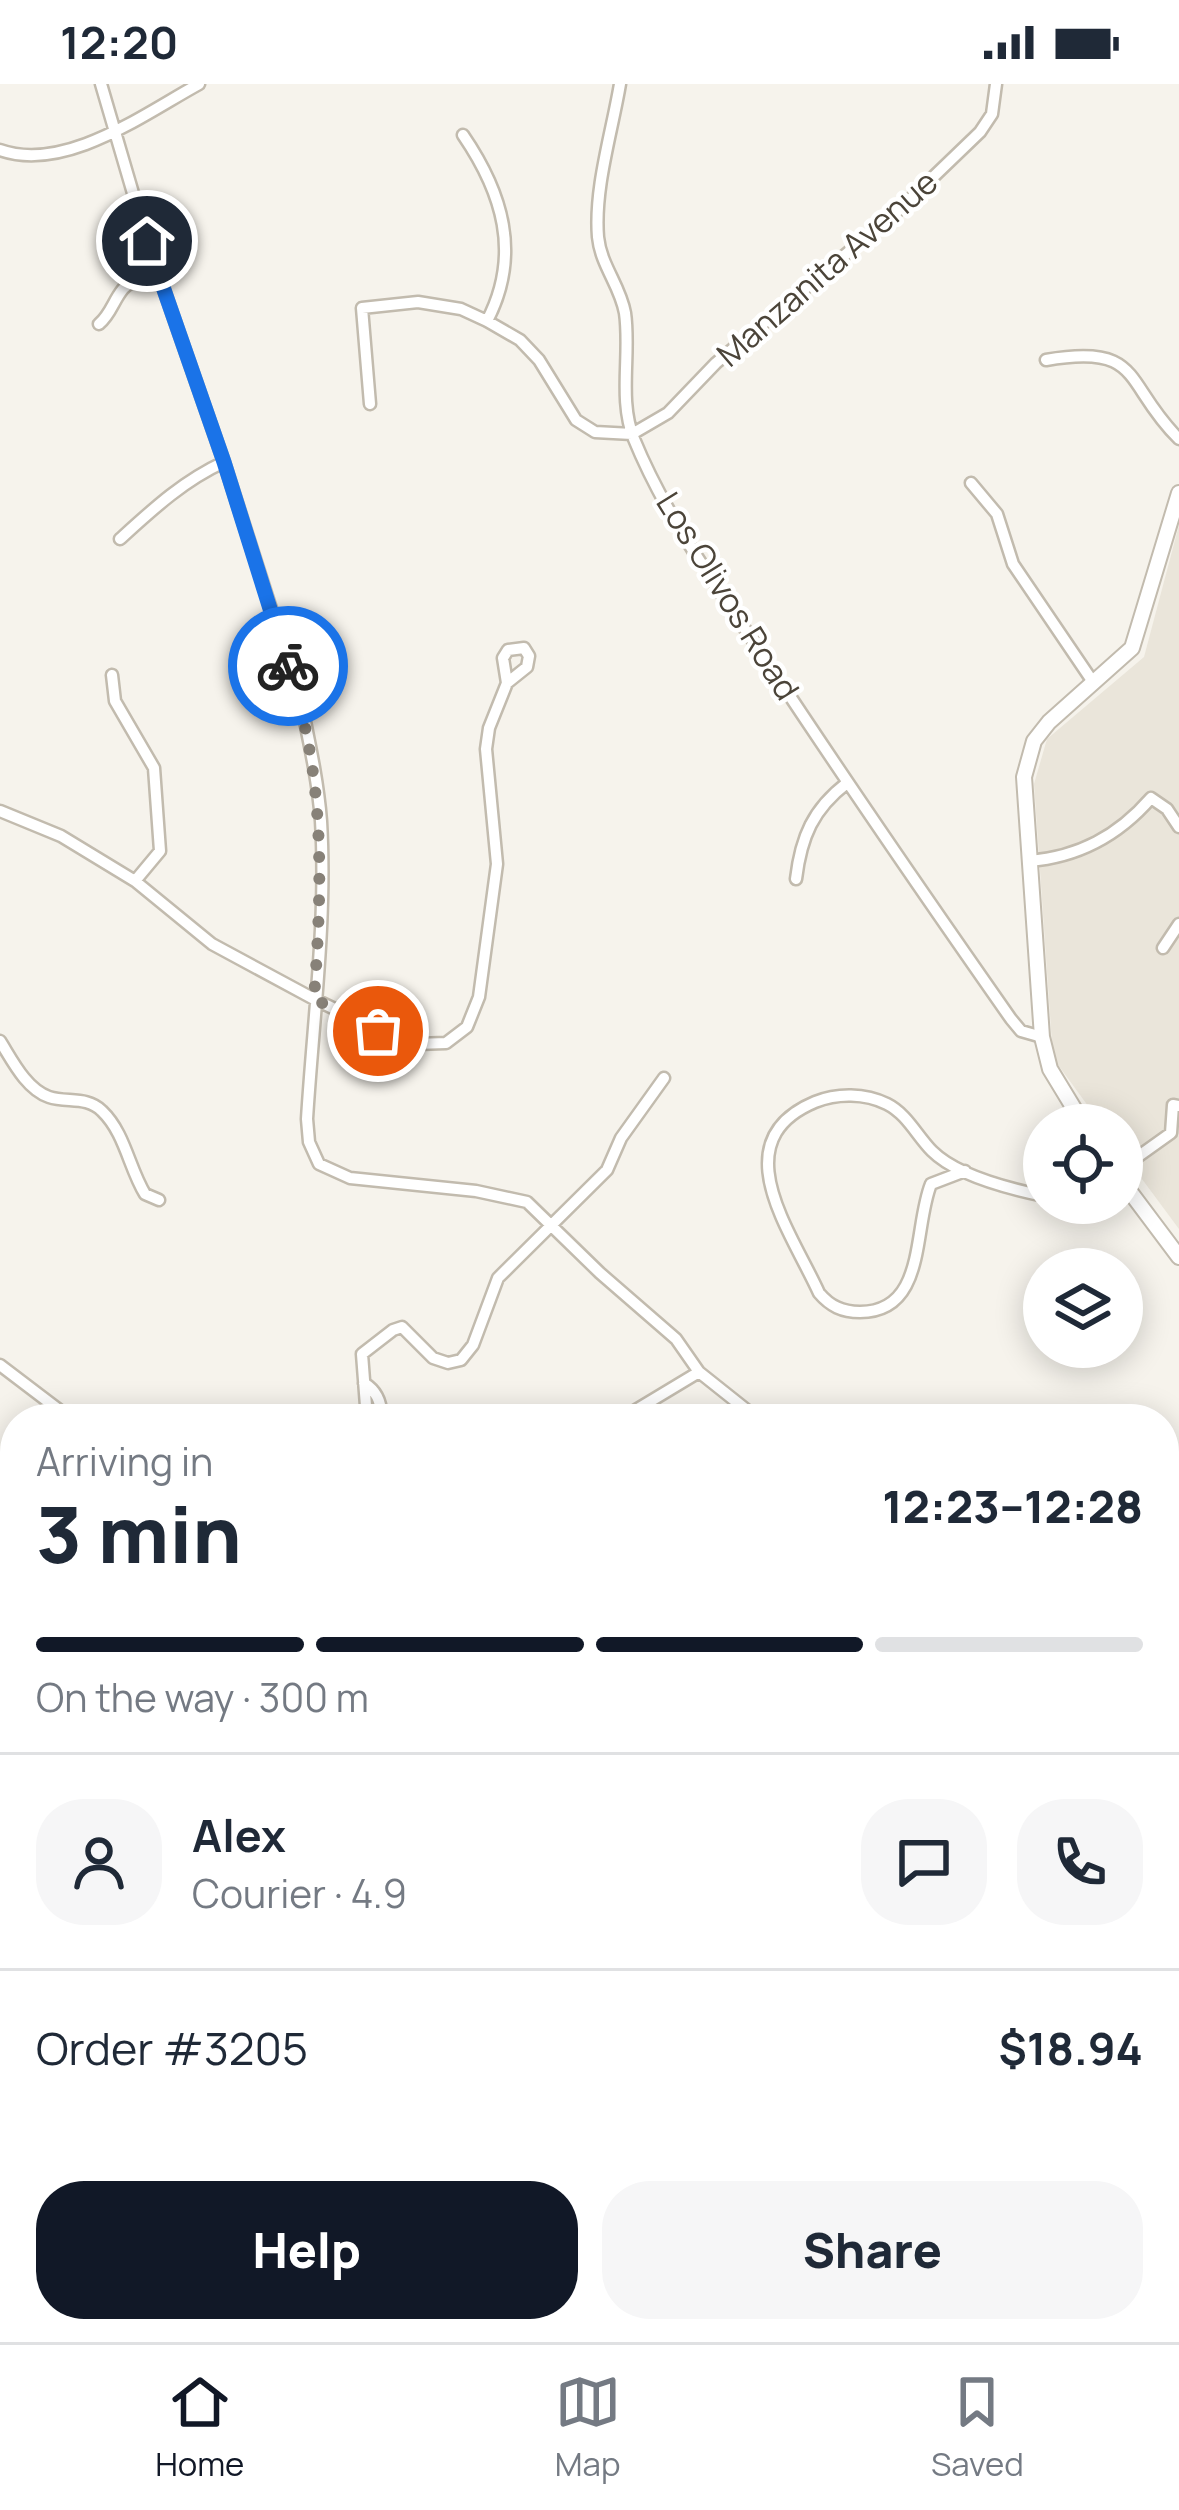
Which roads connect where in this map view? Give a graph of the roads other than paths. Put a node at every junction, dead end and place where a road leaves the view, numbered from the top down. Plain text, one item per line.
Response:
1 (101, 84) edge
2 (199, 84) edge
3 (620, 84) edge
4 (996, 84) edge
5 (115, 132) junction
6 (464, 135) dead end
7 (0, 150) edge
8 (160, 270) junction
9 (487, 321) junction
10 (99, 323) dead end
11 (1046, 360) dead end
12 (370, 404) dead end
13 (632, 434) junction
14 (1179, 439) edge
15 (224, 462) junction
16 (971, 483) dead end
17 (1178, 500) edge
18 (120, 539) dead end
19 (112, 674) dead end
20 (507, 682) dead end
21 (1093, 682) junction
22 (848, 783) junction
23 (0, 811) edge
24 (1179, 826) edge
25 (1029, 861) junction
26 (796, 879) dead end
27 (135, 880) junction
28 (1179, 924) edge
29 (1163, 948) dead end
30 (314, 999) junction
31 (1042, 1036) junction
32 (0, 1041) edge
33 (664, 1078) dead end
34 (1071, 1104) edge
35 (1179, 1106) edge
36 (934, 1153) junction
37 (1143, 1153) edge
38 (964, 1171) junction
39 (931, 1184) junction
40 (1023, 1189) edge
41 (159, 1200) dead end
42 (1143, 1209) edge
43 (553, 1224) junction
44 (1179, 1257) edge
45 (0, 1365) edge
46 (699, 1372) junction
47 (364, 1383) junction
48 (51, 1404) edge
49 (366, 1404) edge
50 (380, 1404) edge
51 (646, 1404) edge
52 (739, 1404) edge

1 - 5 street
2 - 5 street
3 - 13 street, Los Olivos Road
4 - 13 street, Manzanita Avenue
5 - 7 street
5 - 8 street
6 - 9 street
8 - 10 street
8 - 15 street
9 - 12 street
9 - 13 street
11 - 14 street
13 - 22 street, Los Olivos Road
15 - 18 street
15 - 30 street
16 - 21 street
17 - 21 street
19 - 27 street
20 - 30 street
21 - 25 street
22 - 26 street
22 - 31 street, Los Olivos Road
23 - 27 street
24 - 25 street
25 - 31 street
27 - 30 street
28 - 29 street
30 - 43 street
31 - 34 street
32 - 41 street
33 - 43 street
35 - 37 street
36 - 38 street
36 - 39 street
36 - 39 street
38 - 39 street
38 - 40 street
42 - 44 street
43 - 46 street
43 - 47 street
45 - 48 street
46 - 51 street
46 - 52 street
47 - 49 street
47 - 50 street

